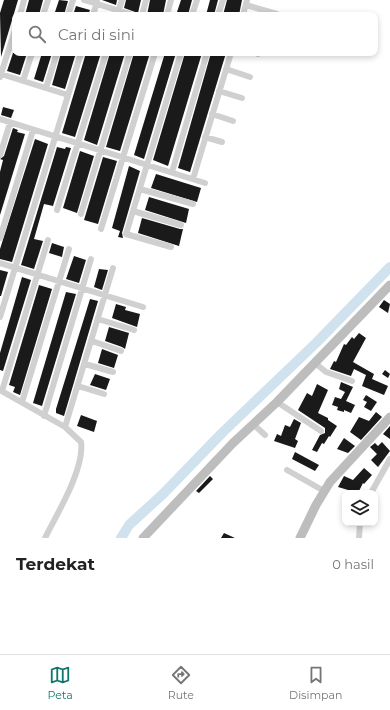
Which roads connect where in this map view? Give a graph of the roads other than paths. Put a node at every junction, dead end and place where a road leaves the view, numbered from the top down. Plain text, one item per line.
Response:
1 (24, 0) edge
2 (48, 0) edge
3 (73, 0) edge
4 (84, 0) edge
5 (122, 0) edge
6 (146, 0) edge
7 (172, 0) edge
8 (197, 0) edge
9 (223, 0) edge
10 (97, 2) edge
11 (247, 3) edge
12 (21, 12) edge
13 (45, 12) edge
14 (69, 12) edge
15 (94, 12) edge
16 (116, 12) edge
17 (118, 12) edge
18 (143, 12) edge
19 (168, 12) edge
20 (193, 12) edge
21 (219, 12) edge
22 (272, 12) edge
23 (12, 40) edge
24 (31, 56) edge
25 (56, 56) edge
26 (80, 56) edge
27 (105, 56) edge
28 (129, 56) edge
29 (154, 56) edge
30 (180, 56) edge
31 (206, 56) edge
32 (230, 56) edge
33 (226, 69) junction
34 (1, 76) edge
35 (250, 77) dead end
36 (23, 81) junction
37 (46, 88) junction
38 (219, 91) junction
39 (68, 95) junction
40 (242, 98) dead end
41 (212, 114) junction
42 (0, 120) edge
43 (233, 121) dead end
44 (10, 122) junction
45 (33, 130) junction
46 (55, 136) junction
47 (205, 137) junction
48 (222, 142) dead end
49 (78, 143) junction
50 (101, 150) junction
51 (0, 155) edge
52 (123, 157) junction
53 (148, 165) junction
54 (172, 172) junction
55 (193, 179) junction
56 (205, 183) dead end
57 (140, 189) junction
58 (193, 204) dead end
59 (57, 210) dead end
60 (133, 211) junction
61 (81, 214) dead end
62 (181, 225) dead end
63 (101, 229) dead end
64 (0, 238) edge
65 (48, 240) dead end
66 (171, 247) dead end
67 (69, 249) dead end
68 (91, 259) dead end
69 (0, 263) edge
70 (15, 268) junction
71 (113, 268) dead end
72 (38, 275) junction
73 (59, 281) junction
74 (390, 285) edge
75 (82, 288) junction
76 (105, 295) junction
77 (143, 307) dead end
78 (0, 317) edge
79 (98, 318) junction
80 (134, 330) dead end
81 (92, 341) junction
82 (121, 351) dead end
83 (315, 363) junction
84 (85, 364) junction
85 (113, 372) dead end
86 (352, 381) dead end
87 (78, 386) junction
88 (1, 390) edge
89 (104, 394) dead end
90 (22, 402) junction
91 (277, 402) junction
92 (44, 416) junction
93 (390, 416) edge
94 (253, 424) junction
95 (66, 428) junction
96 (321, 431) dead end
97 (265, 435) dead end
98 (390, 459) edge
99 (287, 470) dead end
100 (373, 490) edge
101 (324, 491) junction
102 (360, 526) edge
103 (45, 538) edge
104 (143, 538) edge
105 (300, 538) edge
106 (359, 538) edge

1 - 12 street
2 - 13 street
3 - 14 street
4 - 10 street
5 - 17 street
6 - 18 street
7 - 19 street
8 - 20 street
9 - 21 street
10 - 15 street
10 - 16 street
11 - 22 street
23 - 34 street
24 - 36 street
25 - 37 street
26 - 39 street
27 - 49 street
28 - 50 street
29 - 52 street
30 - 53 street
31 - 54 street
32 - 33 street
33 - 35 street
33 - 38 street
34 - 36 street
36 - 37 street
37 - 39 street
38 - 40 street
38 - 41 street
39 - 46 street
41 - 43 street
41 - 47 street
42 - 44 street
44 - 45 street
44 - 51 street
45 - 46 street
45 - 64 street
46 - 49 street
46 - 70 street
47 - 48 street
47 - 55 street
49 - 50 street
49 - 59 street
50 - 52 street
50 - 61 street
52 - 53 street
52 - 63 street
53 - 54 street
53 - 57 street
54 - 55 street
55 - 56 street
57 - 58 street
57 - 60 street
60 - 62 street
60 - 66 street
65 - 72 street
67 - 73 street
68 - 75 street
69 - 70 street
70 - 72 street
70 - 78 street
71 - 76 street
72 - 73 street
72 - 88 street
73 - 75 street
73 - 90 street
74 - 83 street
75 - 76 street
75 - 92 street
76 - 77 street
76 - 79 street
79 - 80 street
79 - 81 street
81 - 82 street
81 - 84 street
83 - 86 street
83 - 91 street
84 - 85 street
84 - 87 street
87 - 89 street
87 - 95 street
88 - 90 street
90 - 92 street
91 - 94 street
91 - 96 street
92 - 95 street
93 - 101 street
94 - 97 street
94 - 104 street
95 - 103 street
98 - 100 street
99 - 101 street
101 - 105 street
102 - 106 street

